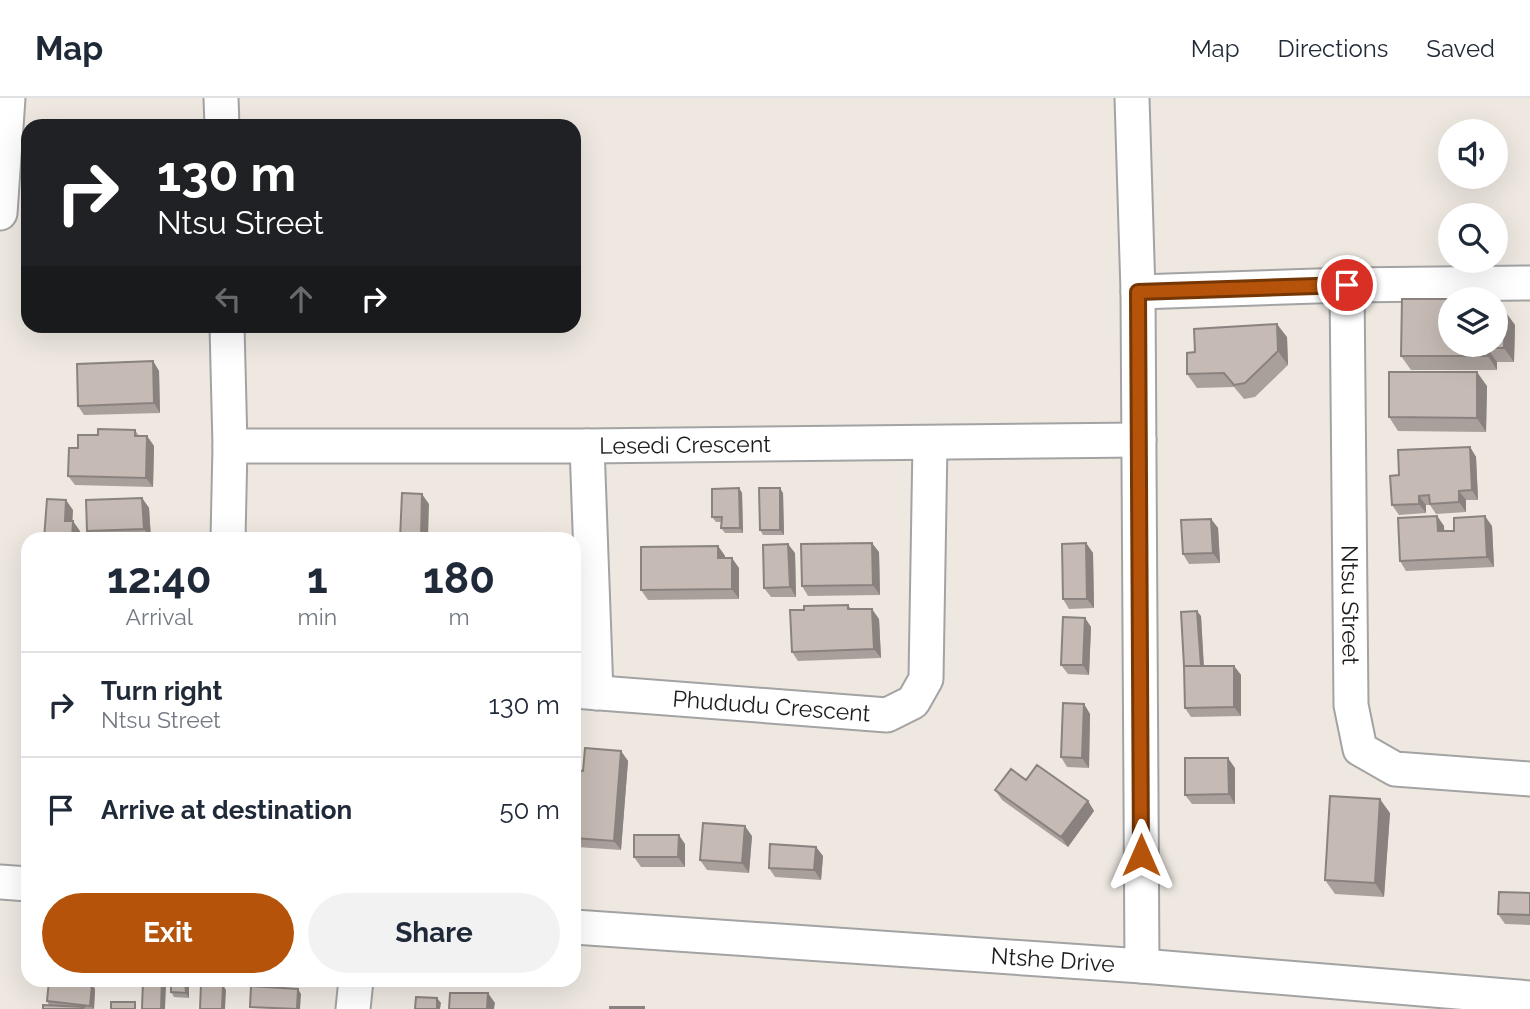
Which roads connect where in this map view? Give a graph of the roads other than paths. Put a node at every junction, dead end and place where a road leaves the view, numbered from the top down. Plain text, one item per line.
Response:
1 (8, 98) edge
2 (222, 98) edge
3 (1132, 98) edge
4 (222, 119) edge
5 (0, 213) edge
6 (1530, 284) edge
7 (1347, 285) junction
8 (1138, 292) junction
9 (228, 333) edge
10 (1139, 440) junction
11 (930, 443) junction
12 (230, 446) junction
13 (587, 446) junction
14 (228, 532) edge
15 (585, 692) edge
16 (1530, 779) edge
17 (0, 882) edge
18 (21, 884) edge
19 (581, 927) edge
20 (1142, 966) junction
21 (355, 987) edge
22 (1530, 998) edge
23 (353, 1009) edge

1 - 5 street
2 - 4 street
3 - 8 street
6 - 7 street
7 - 8 street
7 - 16 street, Ntsu Street
8 - 10 street
9 - 12 street
10 - 11 street, Lesedi Crescent
10 - 20 street
11 - 13 street, Lesedi Crescent
11 - 15 street, Phududu Crescent
12 - 13 street, Lesedi Crescent
12 - 14 street
13 - 15 street
17 - 18 street
19 - 20 street, Ntshe Drive
20 - 22 street, Ntshe Drive
21 - 23 street

